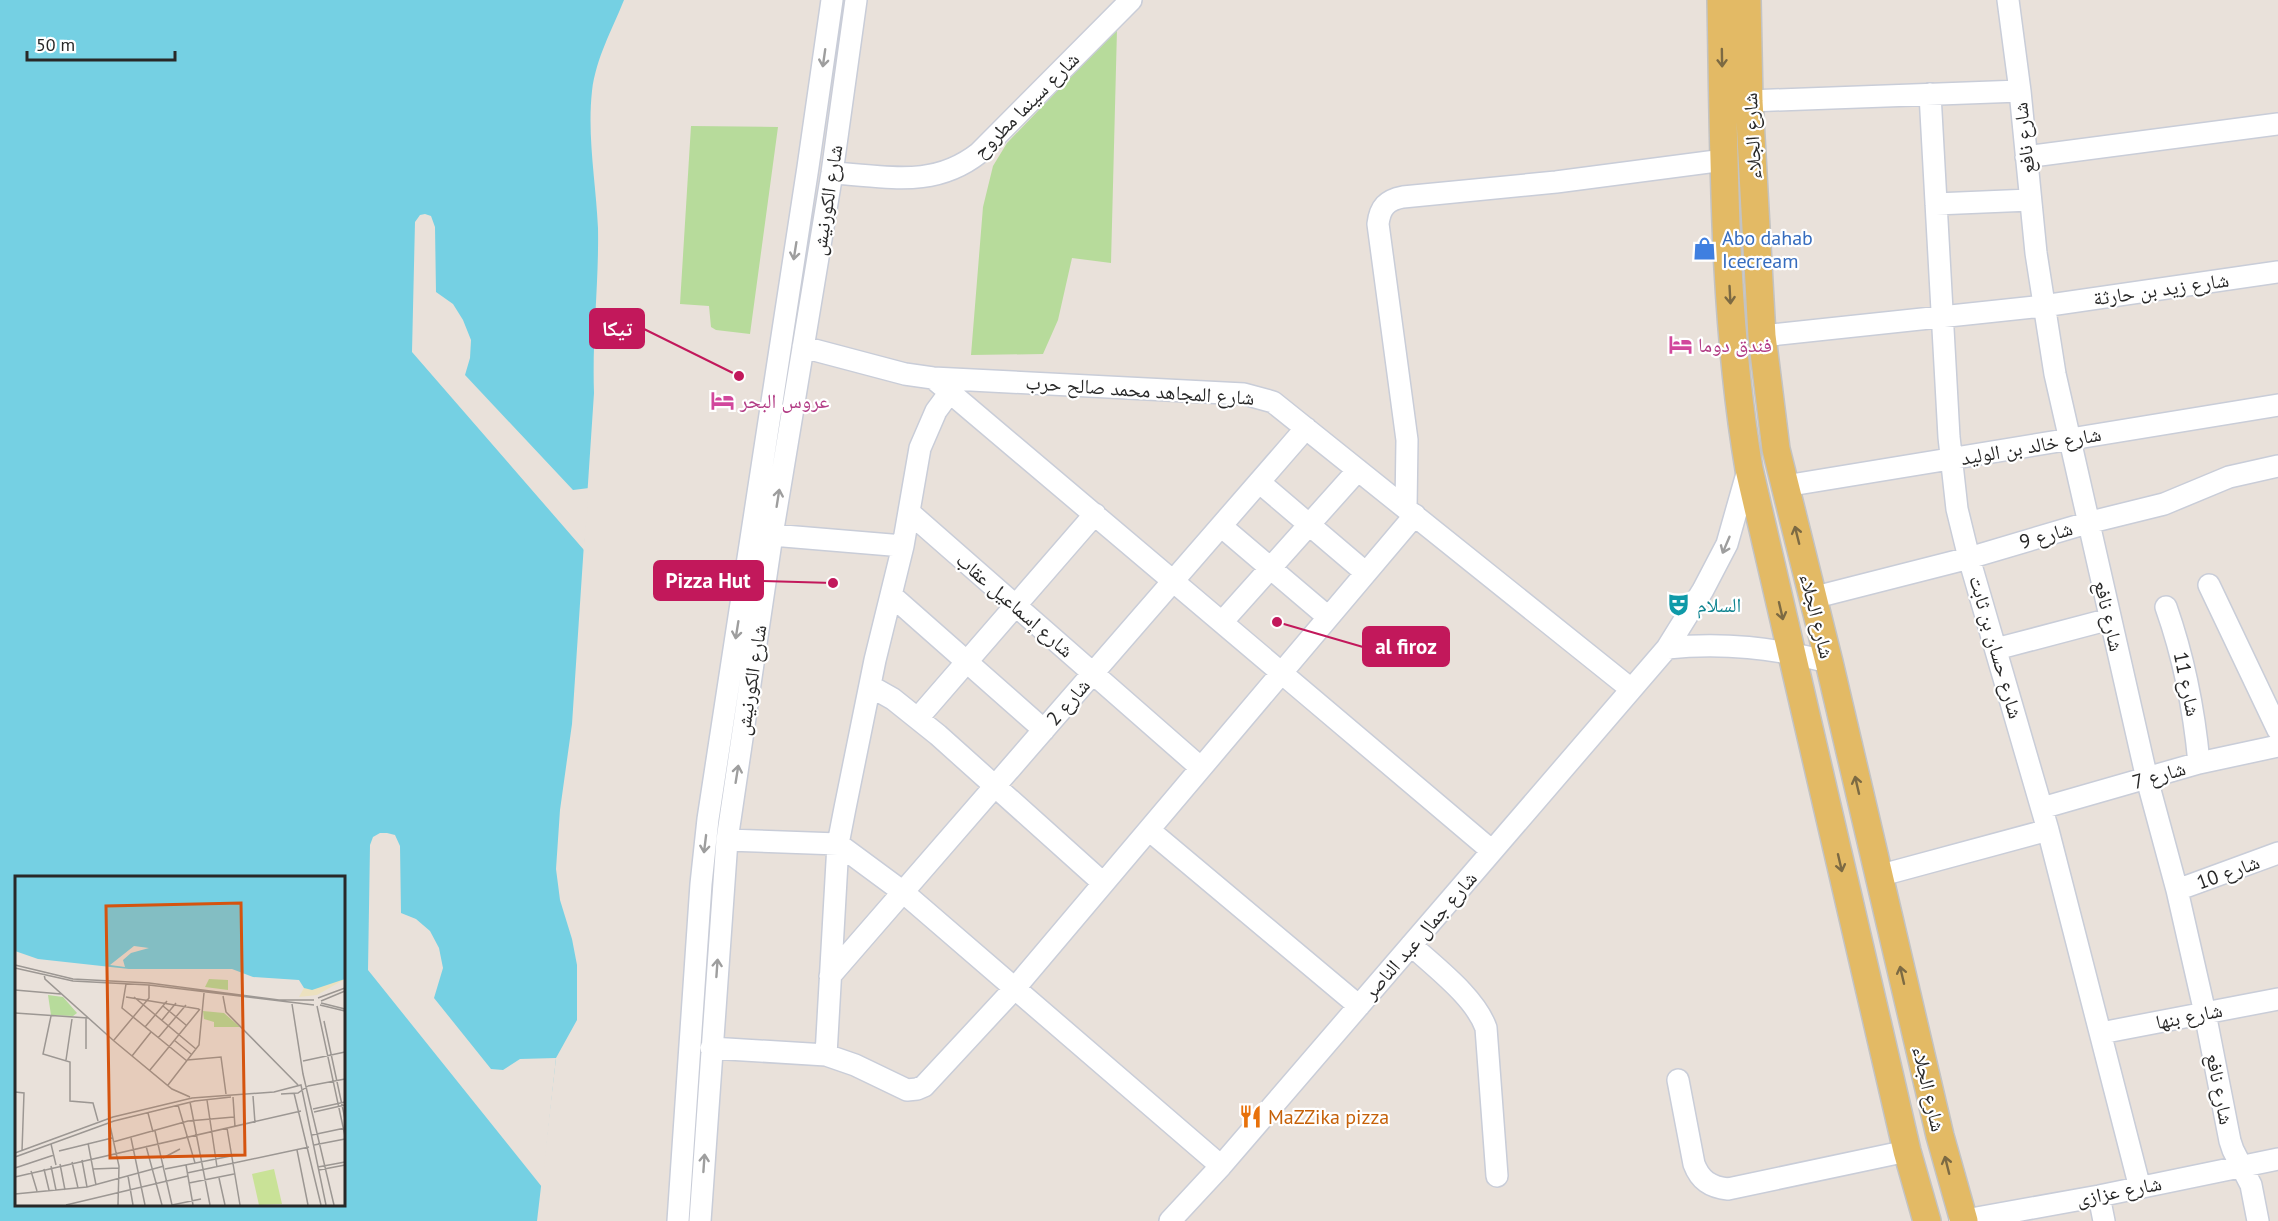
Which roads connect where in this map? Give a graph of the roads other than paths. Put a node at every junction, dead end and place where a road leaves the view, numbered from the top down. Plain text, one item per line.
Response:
1 (832, 0) edge
2 (856, 0) edge
3 (1131, 0) edge
4 (1721, 0) edge
5 (1747, 0) edge
6 (2008, 0) edge
7 (2020, 91) junction
8 (1930, 94) junction
9 (1749, 101) junction
10 (2278, 124) edge
11 (2026, 157) junction
12 (1724, 160) junction
13 (832, 173) junction
14 (2030, 200) junction
15 (1936, 204) junction
16 (2278, 272) edge
17 (2043, 306) junction
18 (1943, 316) junction
19 (1762, 336) junction
20 (803, 347) junction
21 (933, 378) junction
22 (950, 392) junction
23 (2278, 405) edge
24 (1306, 428) junction
25 (2070, 439) junction
26 (1950, 460) junction
27 (2278, 466) edge
28 (1749, 469) junction
29 (1358, 470) junction
30 (1259, 482) junction
31 (1785, 486) junction
32 (1410, 512) junction
33 (910, 513) junction
34 (1095, 514) junction
35 (2087, 523) junction
36 (1309, 524) junction
37 (1221, 526) junction
38 (772, 535) junction
39 (903, 546) junction
40 (1969, 558) junction
41 (1270, 568) junction
42 (1366, 573) junction
43 (1174, 580) junction
44 (2209, 585) dead end
45 (891, 595) junction
46 (1812, 598) junction
47 (1016, 606) junction
48 (2166, 607) dead end
49 (1328, 617) junction
50 (2110, 619) junction
51 (1223, 621) junction
52 (1667, 648) junction
53 (1996, 649) junction
54 (1791, 652) junction
55 (967, 662) junction
56 (1829, 662) junction
57 (1282, 672) junction
58 (1093, 673) junction
59 (870, 686) junction
60 (1631, 689) junction
61 (918, 718) junction
62 (1044, 730) junction
63 (2278, 730) edge
64 (2278, 746) edge
65 (2199, 764) junction
66 (1201, 768) junction
67 (2147, 779) junction
68 (994, 787) junction
69 (2042, 808) junction
70 (1149, 830) junction
71 (2048, 830) junction
72 (727, 840) junction
73 (838, 844) junction
74 (1492, 851) junction
75 (2278, 853) edge
76 (1878, 876) junction
77 (1104, 883) junction
78 (2177, 890) junction
79 (903, 892) junction
80 (1412, 945) junction
81 (830, 976) junction
82 (1015, 988) junction
83 (2278, 999) edge
84 (1359, 1006) junction
85 (2205, 1013) junction
86 (2101, 1033) junction
87 (711, 1048) junction
88 (826, 1055) junction
89 (1678, 1080) dead end
90 (1907, 1151) junction
91 (2278, 1159) edge
92 (1221, 1166) junction
93 (2241, 1167) junction
94 (1497, 1176) dead end
95 (2140, 1188) junction
96 (2099, 1196) junction
97 (678, 1221) edge
98 (700, 1221) edge
99 (1170, 1221) edge
100 (1927, 1221) edge
101 (1962, 1221) edge
102 (2104, 1221) edge
103 (2258, 1221) edge

1 -> 97 street, شارع الكورنيش
2 - 13 street, شارع الكورنيش
3 - 13 street, شارع سينما مطروح
4 -> 12 main road, شارع الجلاء
5 - 9 main road, شارع الجلاء
6 - 7 street, شارع نافع
7 - 8 street
7 - 11 street, شارع نافع
8 - 9 street
8 - 15 street, شارع حسان بن ثابت
9 - 19 main road, شارع الجلاء
10 - 11 street
11 - 14 street, شارع نافع
12 -> 28 main road, شارع الجلاء
12 - 32 street
13 - 20 street, شارع الكورنيش
14 - 15 street
14 - 17 street, شارع نافع
15 - 18 street, شارع حسان بن ثابت
16 - 17 street, شارع زيد بن حارثة
17 - 18 street, شارع زيد بن حارثة
17 - 25 street, شارع نافع
18 - 19 street, شارع زيد بن حارثة
18 - 26 street, شارع حسان بن ثابت
19 - 31 main road, شارع الجلاء
20 - 21 street, شارع المجاهد محمد صالح حرب
38 -> 20 street, شارع الكورنيش
21 - 22 street
21 - 24 street, شارع المجاهد محمد صالح حرب
22 - 33 street
22 - 34 street
23 - 25 street, شارع خالد بن الوليد
24 - 29 street, شارع المجاهد محمد صالح حرب
24 - 30 street, شارع 2
25 - 26 street, شارع خالد بن الوليد
25 - 35 street, شارع نافع
26 - 31 street, شارع خالد بن الوليد
26 - 40 street, شارع حسان بن ثابت
27 - 35 street, شارع 9
28 -> 52 street, شارع جمال عبد الناصر
28 -> 54 main road, شارع الجلاء
29 - 32 street, شارع المجاهد محمد صالح حرب
29 - 36 street
30 - 36 street
30 - 37 street, شارع 2
46 -> 31 main road, شارع الجلاء
32 - 42 street
32 - 60 street, شارع المجاهد محمد صالح حرب
33 - 39 street
33 - 47 street, شارع إسماعيل عقاب
34 - 43 street
34 - 47 street
35 - 40 street, شارع 9
35 - 50 street, شارع نافع
36 - 41 street
36 - 42 street
37 - 41 street
37 - 43 street, شارع 2
38 - 39 street
72 -> 38 street, شارع الكورنيش
39 - 45 street
40 - 46 street, شارع 9
40 - 53 street, شارع حسان بن ثابت
41 - 49 street
41 - 51 street
42 - 49 street
43 - 51 street
43 - 58 street, شارع 2
44 - 63 street
45 - 55 street
45 - 59 street
46 - 56 main road, شارع الجلاء
47 - 55 street
47 - 58 street, شارع إسماعيل عقاب
48 - 65 street, شارع 11
49 - 57 street
50 - 53 street
50 - 67 street, شارع نافع
51 - 57 street
52 - 54 street
52 - 60 street, شارع جمال عبد الناصر
53 - 69 street, شارع حسان بن ثابت
54 - 56 street
54 -> 90 main road, شارع الجلاء
55 - 61 street
55 - 62 street
76 -> 56 main road, شارع الجلاء
57 - 66 street
57 - 74 street
58 - 62 street, شارع 2
58 - 66 street, شارع إسماعيل عقاب
59 - 61 street
59 - 73 street
60 - 74 street, شارع جمال عبد الناصر
61 - 68 street
62 - 68 street, شارع 2
64 - 65 street, شارع 7
65 - 67 street, شارع 7
66 - 70 street
67 - 69 street, شارع 7
67 - 78 street, شارع نافع
68 - 77 street
68 - 79 street, شارع 2
69 - 71 street, شارع حسان بن ثابت
70 - 77 street
70 - 84 street
71 - 76 street
71 - 86 street, شارع حسان بن ثابت
72 - 73 street
87 -> 72 street, شارع الكورنيش
73 - 79 street
73 - 81 street
74 - 80 street, شارع جمال عبد الناصر
75 - 78 street, شارع 10
101 -> 76 main road, شارع الجلاء
77 - 82 street
78 - 85 street, شارع نافع
79 - 81 street, شارع 2
79 - 82 street
80 - 84 street, شارع جمال عبد الناصر
80 - 94 street
81 - 88 street
82 - 88 street
82 - 92 street
83 - 85 street, شارع بنها
84 - 92 street, شارع جمال عبد الناصر
85 - 86 street, شارع بنها
85 - 93 street, شارع نافع
86 - 95 street, شارع حسان بن ثابت
87 - 88 street
98 -> 87 street, شارع الكورنيش
89 - 90 street
90 - 100 main road, شارع الجلاء
91 - 93 street, شارع عزازى
92 - 99 street, شارع جمال عبد الناصر
93 - 95 street, شارع عزازى
93 - 103 street, شارع نافع
95 - 96 street, شارع عزازى
96 - 101 street, شارع عزازى
96 - 102 street

